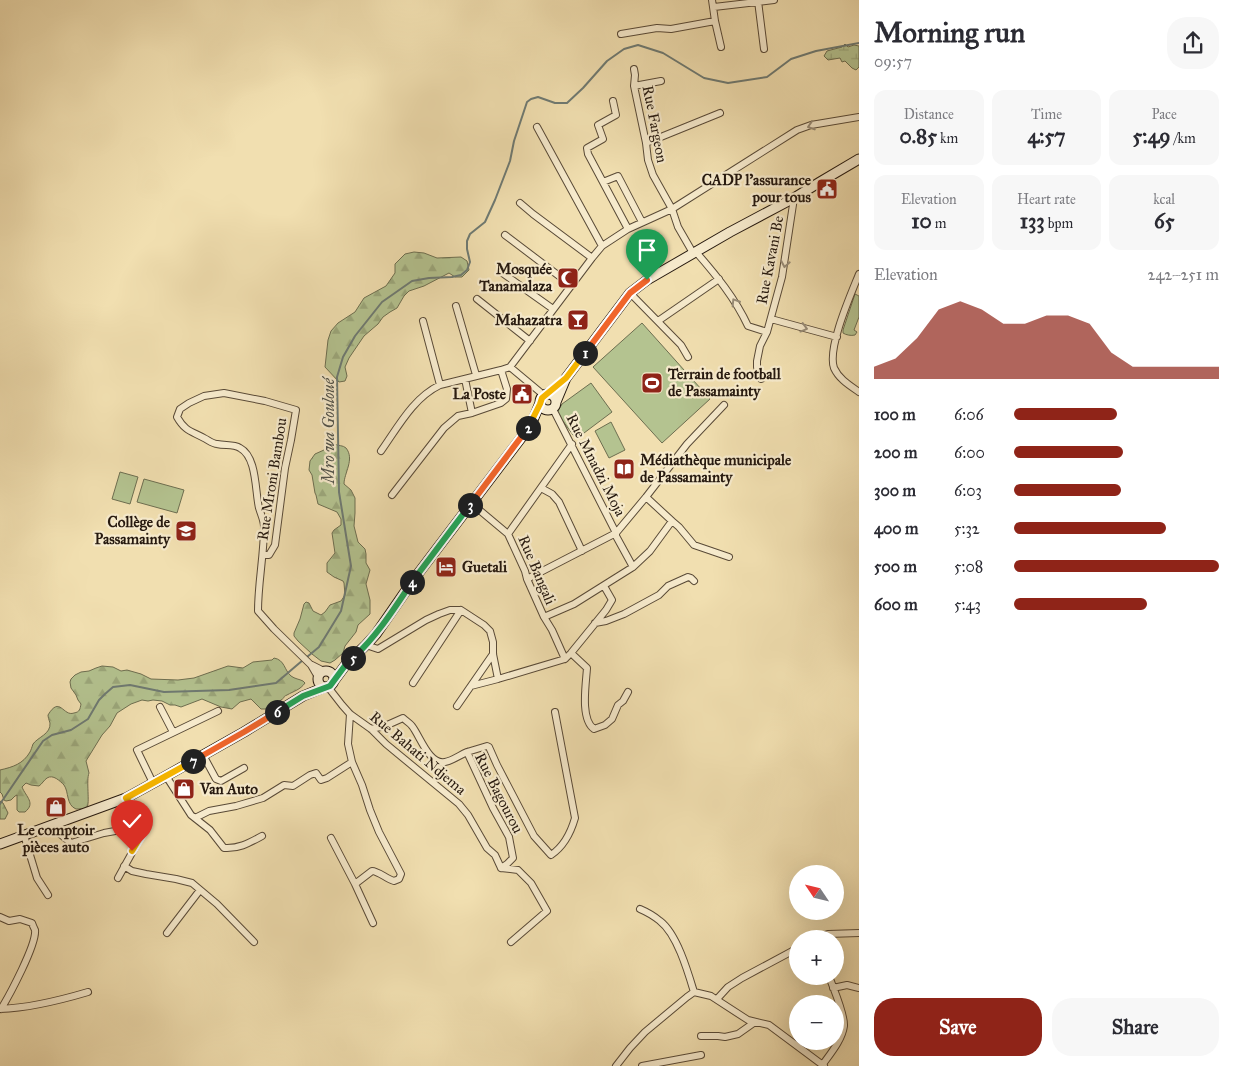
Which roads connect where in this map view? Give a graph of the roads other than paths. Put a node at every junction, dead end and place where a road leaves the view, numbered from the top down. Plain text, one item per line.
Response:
1 (774, 0) edge
2 (758, 1) junction
3 (713, 3) edge
4 (715, 21) junction
5 (621, 34) dead end
6 (721, 48) dead end
7 (764, 49) dead end
8 (634, 69) dead end
9 (661, 81) dead end
10 (634, 86) junction
11 (613, 101) dead end
12 (720, 113) dead end
13 (859, 117) edge
14 (537, 126) dead end
15 (646, 143) junction
16 (859, 159) edge
17 (603, 182) junction
18 (794, 198) junction
19 (520, 203) dead end
20 (672, 208) junction
21 (642, 222) junction
22 (628, 229) junction
23 (505, 235) dead end
24 (602, 246) junction
25 (695, 252) junction
26 (592, 258) junction
27 (501, 272) dead end
28 (859, 274) edge
29 (719, 278) junction
30 (571, 286) junction
31 (630, 293) junction
32 (477, 299) dead end
33 (456, 306) dead end
34 (553, 309) junction
35 (771, 319) junction
36 (423, 320) dead end
37 (658, 321) junction
38 (768, 332) junction
39 (837, 337) junction
40 (530, 341) junction
41 (688, 357) dead end
42 (510, 366) junction
43 (501, 370) junction
44 (476, 375) junction
45 (566, 378) junction
46 (465, 379) junction
47 (761, 379) dead end
48 (440, 385) junction
49 (859, 392) edge
50 (543, 398) junction
51 (724, 405) dead end
52 (552, 407) junction
53 (472, 413) junction
54 (531, 425) junction
55 (572, 444) junction
56 (381, 451) dead end
57 (541, 488) junction
58 (392, 494) dead end
59 (646, 497) junction
60 (471, 503) junction
61 (672, 521) junction
62 (616, 533) junction
63 (508, 534) junction
64 (582, 551) junction
65 (263, 555) junction
66 (729, 557) dead end
67 (633, 567) junction
68 (527, 580) junction
69 (694, 581) dead end
70 (604, 586) junction
71 (462, 610) junction
72 (544, 617) junction
73 (595, 623) junction
74 (366, 646) junction
75 (571, 653) junction
76 (493, 654) junction
77 (565, 659) junction
78 (347, 663) junction
79 (322, 675) junction
80 (498, 679) junction
81 (413, 682) dead end
82 (329, 685) junction
83 (471, 686) junction
84 (628, 692) dead end
85 (303, 696) junction
86 (456, 706) dead end
87 (160, 707) dead end
88 (218, 710) dead end
89 (555, 712) dead end
90 (350, 714) junction
91 (371, 729) junction
92 (173, 732) junction
93 (467, 752) junction
94 (204, 755) junction
95 (352, 762) junction
96 (244, 768) dead end
97 (166, 776) junction
98 (153, 784) junction
99 (126, 798) junction
100 (194, 818) junction
101 (144, 823) junction
102 (54, 824) junction
103 (24, 835) junction
104 (262, 836) dead end
105 (331, 838) dead end
106 (0, 844) edge
107 (124, 866) junction
108 (501, 868) junction
109 (118, 878) dead end
110 (355, 884) junction
111 (200, 890) junction
112 (48, 894) dead end
113 (640, 908) dead end
114 (0, 917) edge
115 (372, 923) dead end
116 (166, 933) dead end
117 (844, 933) edge
118 (859, 933) edge
119 (254, 942) dead end
120 (511, 942) dead end
121 (789, 953) edge
122 (832, 985) edge
123 (833, 988) junction
124 (859, 988) edge
125 (88, 992) dead end
126 (694, 992) junction
127 (717, 999) junction
128 (0, 1009) edge
129 (755, 1022) junction
130 (701, 1036) dead end
131 (701, 1055) dead end
132 (823, 1065) edge
133 (616, 1066) edge
134 (642, 1066) edge

1 - 2 street
2 - 3 street
2 - 7 street
3 - 4 street
4 - 5 street
4 - 6 street
8 - 10 street, Rue Fargeon
9 - 10 street
10 - 15 street, Rue Fargeon
11 - 17 street
12 - 15 street
13 -> 20 street
14 - 24 street
15 - 20 street, Rue Fargeon
16 - 18 main road
17 - 21 street
17 - 22 street
18 - 25 main road
18 -> 35 street, Rue Kavani Be
19 - 26 street
20 - 21 street
20 - 25 street, Rue Fargeon
21 - 22 street
22 - 24 street
23 - 30 street
24 - 26 street
25 - 29 street, Rue Fargeon
25 - 31 main road
26 - 30 street
27 - 34 street
28 - 39 street
29 - 37 street
38 -> 29 street, Rue Fargeon
30 - 34 street
31 - 37 street
31 - 45 main road
32 - 40 street
33 - 44 street
34 - 40 street
35 - 38 street
35 -> 39 street, Rue Kavani Be
36 - 48 street
37 - 41 street
38 - 47 street
39 - 49 street
40 - 42 street
42 - 43 street
42 - 50 street
43 - 44 street
43 - 53 street
44 - 46 street
45 - 50 main road
45 - 52 main road
46 - 48 street
46 - 53 street
48 - 56 street
50 - 52 main road
50 - 52 main road
50 - 54 main road
51 - 59 street
52 - 54 main road
52 - 55 street, Rue Mnadzi Moja
53 - 58 street
54 - 60 main road
55 - 57 street
55 - 62 street, Rue Mnadzi Moja
57 - 63 street
57 - 64 street
59 - 61 street
59 - 62 street
60 - 63 street, Rue Bangali
60 - 74 main road
61 - 66 street
61 - 67 street
62 - 64 street
62 - 67 street, Rue Mnadzi Moja
63 - 68 street, Rue Bangali
64 - 68 street
65 - 65 street, Rue Mroni Bambou
65 - 79 street
67 - 70 street
68 - 72 street, Rue Bangali
69 - 73 street
70 - 72 street
70 - 73 street
71 - 74 street
71 - 76 street
71 - 81 street
72 - 77 street, Rue Bangali
73 - 75 street
74 - 78 main road
75 - 77 street
75 - 84 street
76 - 80 street
76 - 83 street
77 - 80 street
78 - 79 main road
78 - 82 main road
79 - 82 main road
79 - 82 main road
79 - 85 main road
80 - 83 street
82 - 85 main road
82 - 90 street, Rue Bahati Ndjema
83 - 86 street
85 - 94 main road
87 - 92 street
88 - 92 street
89 - 93 street
90 - 91 street, Rue Bahati Ndjema
90 - 95 street
91 - 93 street, Rue Bagourou
91 - 108 street, Rue Bahati Ndjema
92 - 98 street
93 - 108 street, Rue Bagourou
94 - 96 street
94 - 97 main road
95 - 100 street
95 - 110 street
97 - 98 main road
97 - 100 street
98 - 99 main road
99 - 101 street
99 - 102 main road
100 - 104 street
101 - 102 street
101 - 107 street
102 - 103 main road
103 - 106 main road
103 - 112 street
105 - 110 street
107 - 109 street
107 - 111 street
108 - 120 street
110 - 115 street
111 - 116 street
111 - 119 street
113 - 126 street
114 - 128 street
117 - 118 street
121 - 127 street
122 - 123 street
123 - 124 street
123 - 132 street
125 - 128 street
126 - 127 street
126 - 133 street
127 - 129 street
129 - 130 street
129 - 132 street
131 - 134 street

